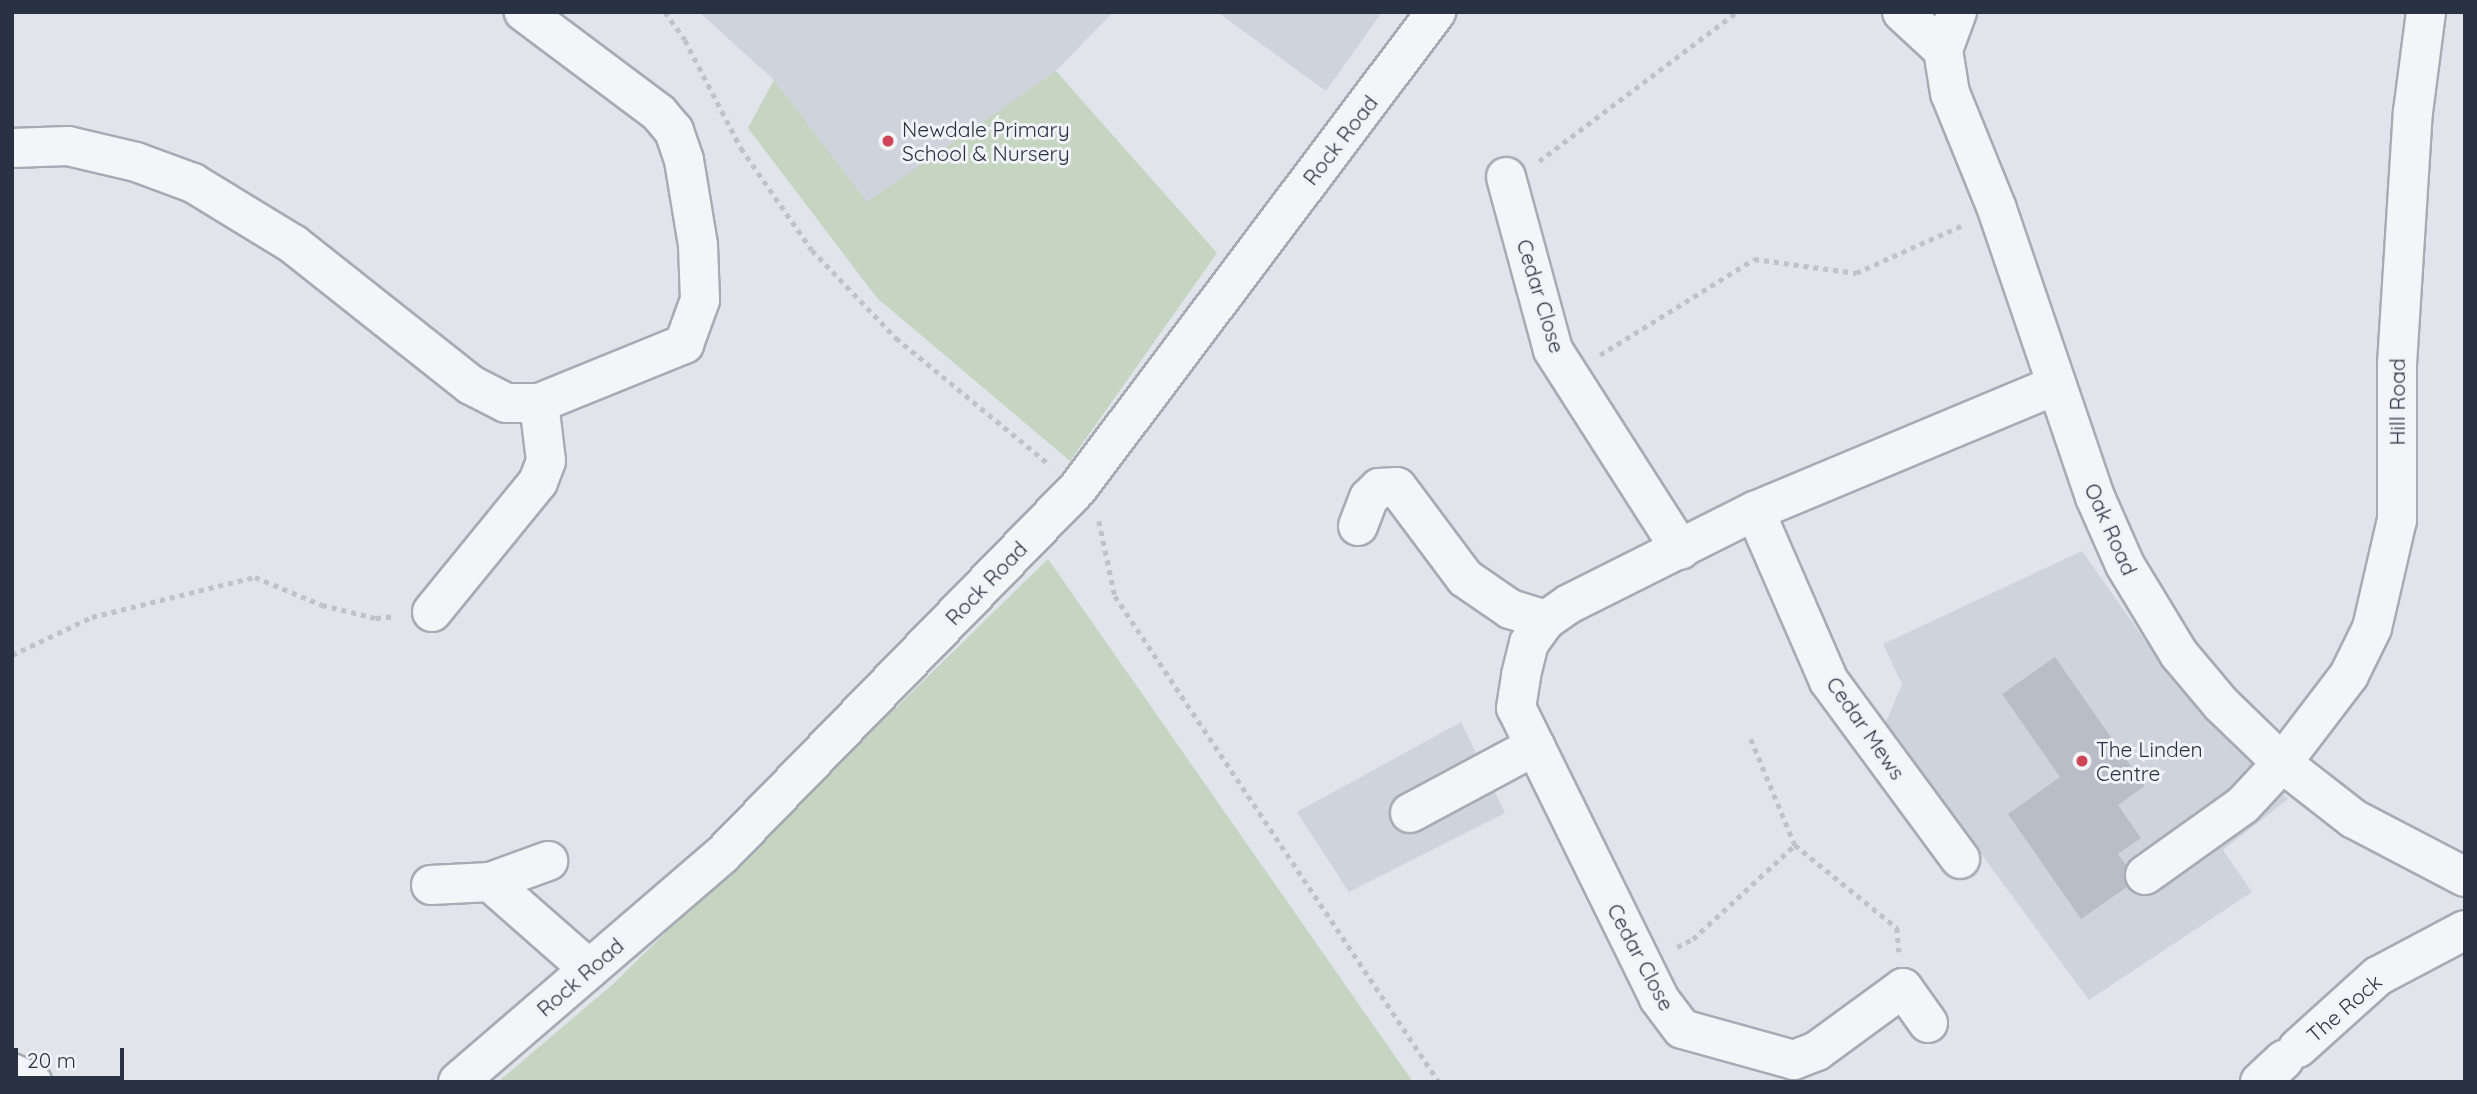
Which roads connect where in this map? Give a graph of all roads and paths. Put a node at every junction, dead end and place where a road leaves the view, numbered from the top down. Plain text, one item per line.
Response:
1 (524, 12) edge
2 (1436, 12) edge
3 (1737, 12) edge
4 (1902, 12) edge
5 (1957, 12) edge
6 (2426, 12) edge
7 (1943, 50) junction
8 (12, 148) edge
9 (1506, 177) joint
10 (1997, 209) junction
11 (1569, 374) junction
12 (2056, 385) junction
13 (539, 403) junction
14 (1755, 511) junction
15 (1358, 526) dead end
16 (1681, 550) junction
17 (432, 612) joint
18 (1546, 620) junction
19 (12, 655) edge
20 (1751, 739) dead end
21 (1535, 746) junction
22 (2282, 763) junction
23 (1409, 813) dead end
24 (1796, 845) junction
25 (1960, 859) dead end
26 (548, 861) dead end
27 (2144, 875) dead end
28 (2465, 877) edge
29 (490, 882) junction
30 (431, 885) dead end
31 (2465, 930) edge
32 (1643, 965) junction
33 (589, 969) junction
34 (1903, 988) junction
35 (1928, 1023) dead end
36 (2281, 1063) edge
37 (12, 1073) edge
38 (32, 1082) edge
39 (458, 1082) edge

1 - 13 street
2 - 33 street, Rock Road
3 - 9 path
4 - 7 street
5 - 7 street
6 - 22 street, Hill Road
7 - 10 street, Oak Road
8 - 13 street
9 - 11 street, Cedar Close
10 - 11 path
10 - 12 street, Oak Road
11 - 16 street, Cedar Close
12 - 14 street
12 - 22 street, Oak Road
13 - 17 street
14 - 16 street
14 - 25 street, Cedar Mews
15 - 18 street
16 - 18 street
17 - 19 path
18 - 21 street, Cedar Close
20 - 24 path
21 - 23 street
21 - 32 street, Cedar Close
22 - 27 street, Hill Road
22 - 28 street, Oak Road
24 - 32 path
24 - 34 path
26 - 29 street
29 - 30 street
29 - 33 street
31 - 36 street, The Rock
32 - 34 street, Cedar Close
33 - 39 street, Rock Road
34 - 35 street
37 - 38 street

